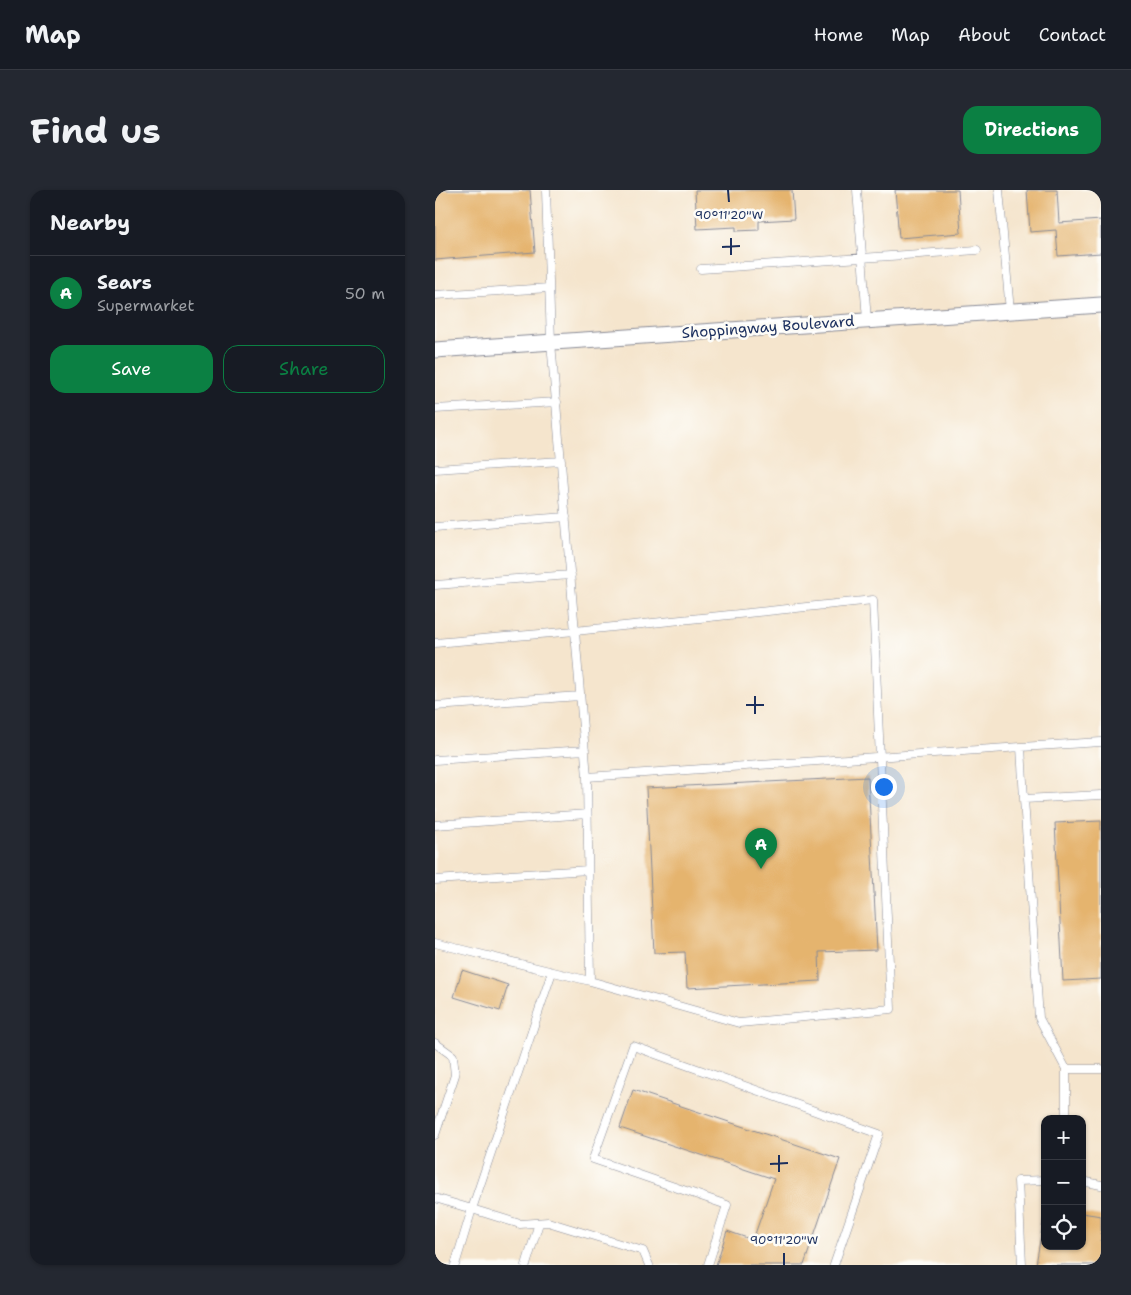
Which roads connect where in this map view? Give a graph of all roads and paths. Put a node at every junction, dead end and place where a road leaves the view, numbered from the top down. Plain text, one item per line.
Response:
1 (546, 190) edge
2 (857, 190) edge
3 (999, 190) edge
4 (977, 250) dead end
5 (862, 258) junction
6 (701, 269) dead end
7 (549, 288) junction
8 (435, 295) edge
9 (1101, 304) edge
10 (1010, 311) junction
11 (867, 320) junction
12 (551, 342) junction
13 (435, 350) edge
14 (557, 402) junction
15 (435, 409) edge
16 (561, 461) junction
17 (435, 469) edge
18 (566, 517) junction
19 (435, 527) edge
20 (571, 575) junction
21 (435, 585) edge
22 (575, 631) junction
23 (435, 643) edge
24 (580, 696) junction
25 (435, 706) edge
26 (1101, 742) edge
27 (1021, 747) junction
28 (585, 750) junction
29 (880, 757) junction
30 (435, 760) edge
31 (587, 778) junction
32 (1101, 795) edge
33 (1024, 798) junction
34 (587, 814) junction
35 (435, 825) edge
36 (588, 870) junction
37 (435, 880) edge
38 (435, 943) edge
39 (552, 972) junction
40 (590, 982) junction
41 (435, 1043) edge
42 (1066, 1069) junction
43 (1101, 1069) edge
44 (1067, 1115) edge
45 (435, 1135) edge
46 (1041, 1180) edge
47 (1086, 1182) edge
48 (1101, 1185) edge
49 (435, 1198) edge
50 (472, 1209) junction
51 (539, 1223) junction
52 (455, 1265) edge
53 (525, 1265) edge
54 (649, 1265) edge
55 (708, 1265) edge
56 (834, 1265) edge
57 (1023, 1265) edge

1 - 7 lane
2 - 5 lane
3 - 10 lane
4 - 5 lane
5 - 6 lane
5 - 11 lane
7 - 8 lane
7 - 12 lane
9 - 10 street, Shoppingway Boulevard
10 - 11 street, Shoppingway Boulevard
11 - 12 street, Shoppingway Boulevard
12 - 13 street, Shoppingway Boulevard
12 - 14 lane
14 - 15 lane
14 - 16 lane
16 - 17 lane
16 - 18 lane
18 - 19 lane
18 - 20 lane
20 - 21 lane
20 - 22 lane
22 - 23 lane
22 - 24 lane
22 - 29 lane
24 - 25 lane
24 - 28 lane
26 - 27 lane
27 - 29 lane
27 - 33 lane
28 - 30 lane
28 - 31 lane
29 - 31 lane
29 - 40 lane
31 - 34 lane
32 - 33 lane
33 - 42 lane
34 - 35 lane
34 - 36 lane
36 - 37 lane
36 - 40 lane
38 - 39 lane
39 - 40 lane
39 - 50 lane
41 - 45 lane
42 - 43 lane
42 - 44 lane
46 - 57 lane
47 - 48 lane
49 - 50 lane
50 - 51 lane
50 - 52 lane
51 - 53 lane
51 - 54 lane
55 - 56 lane

